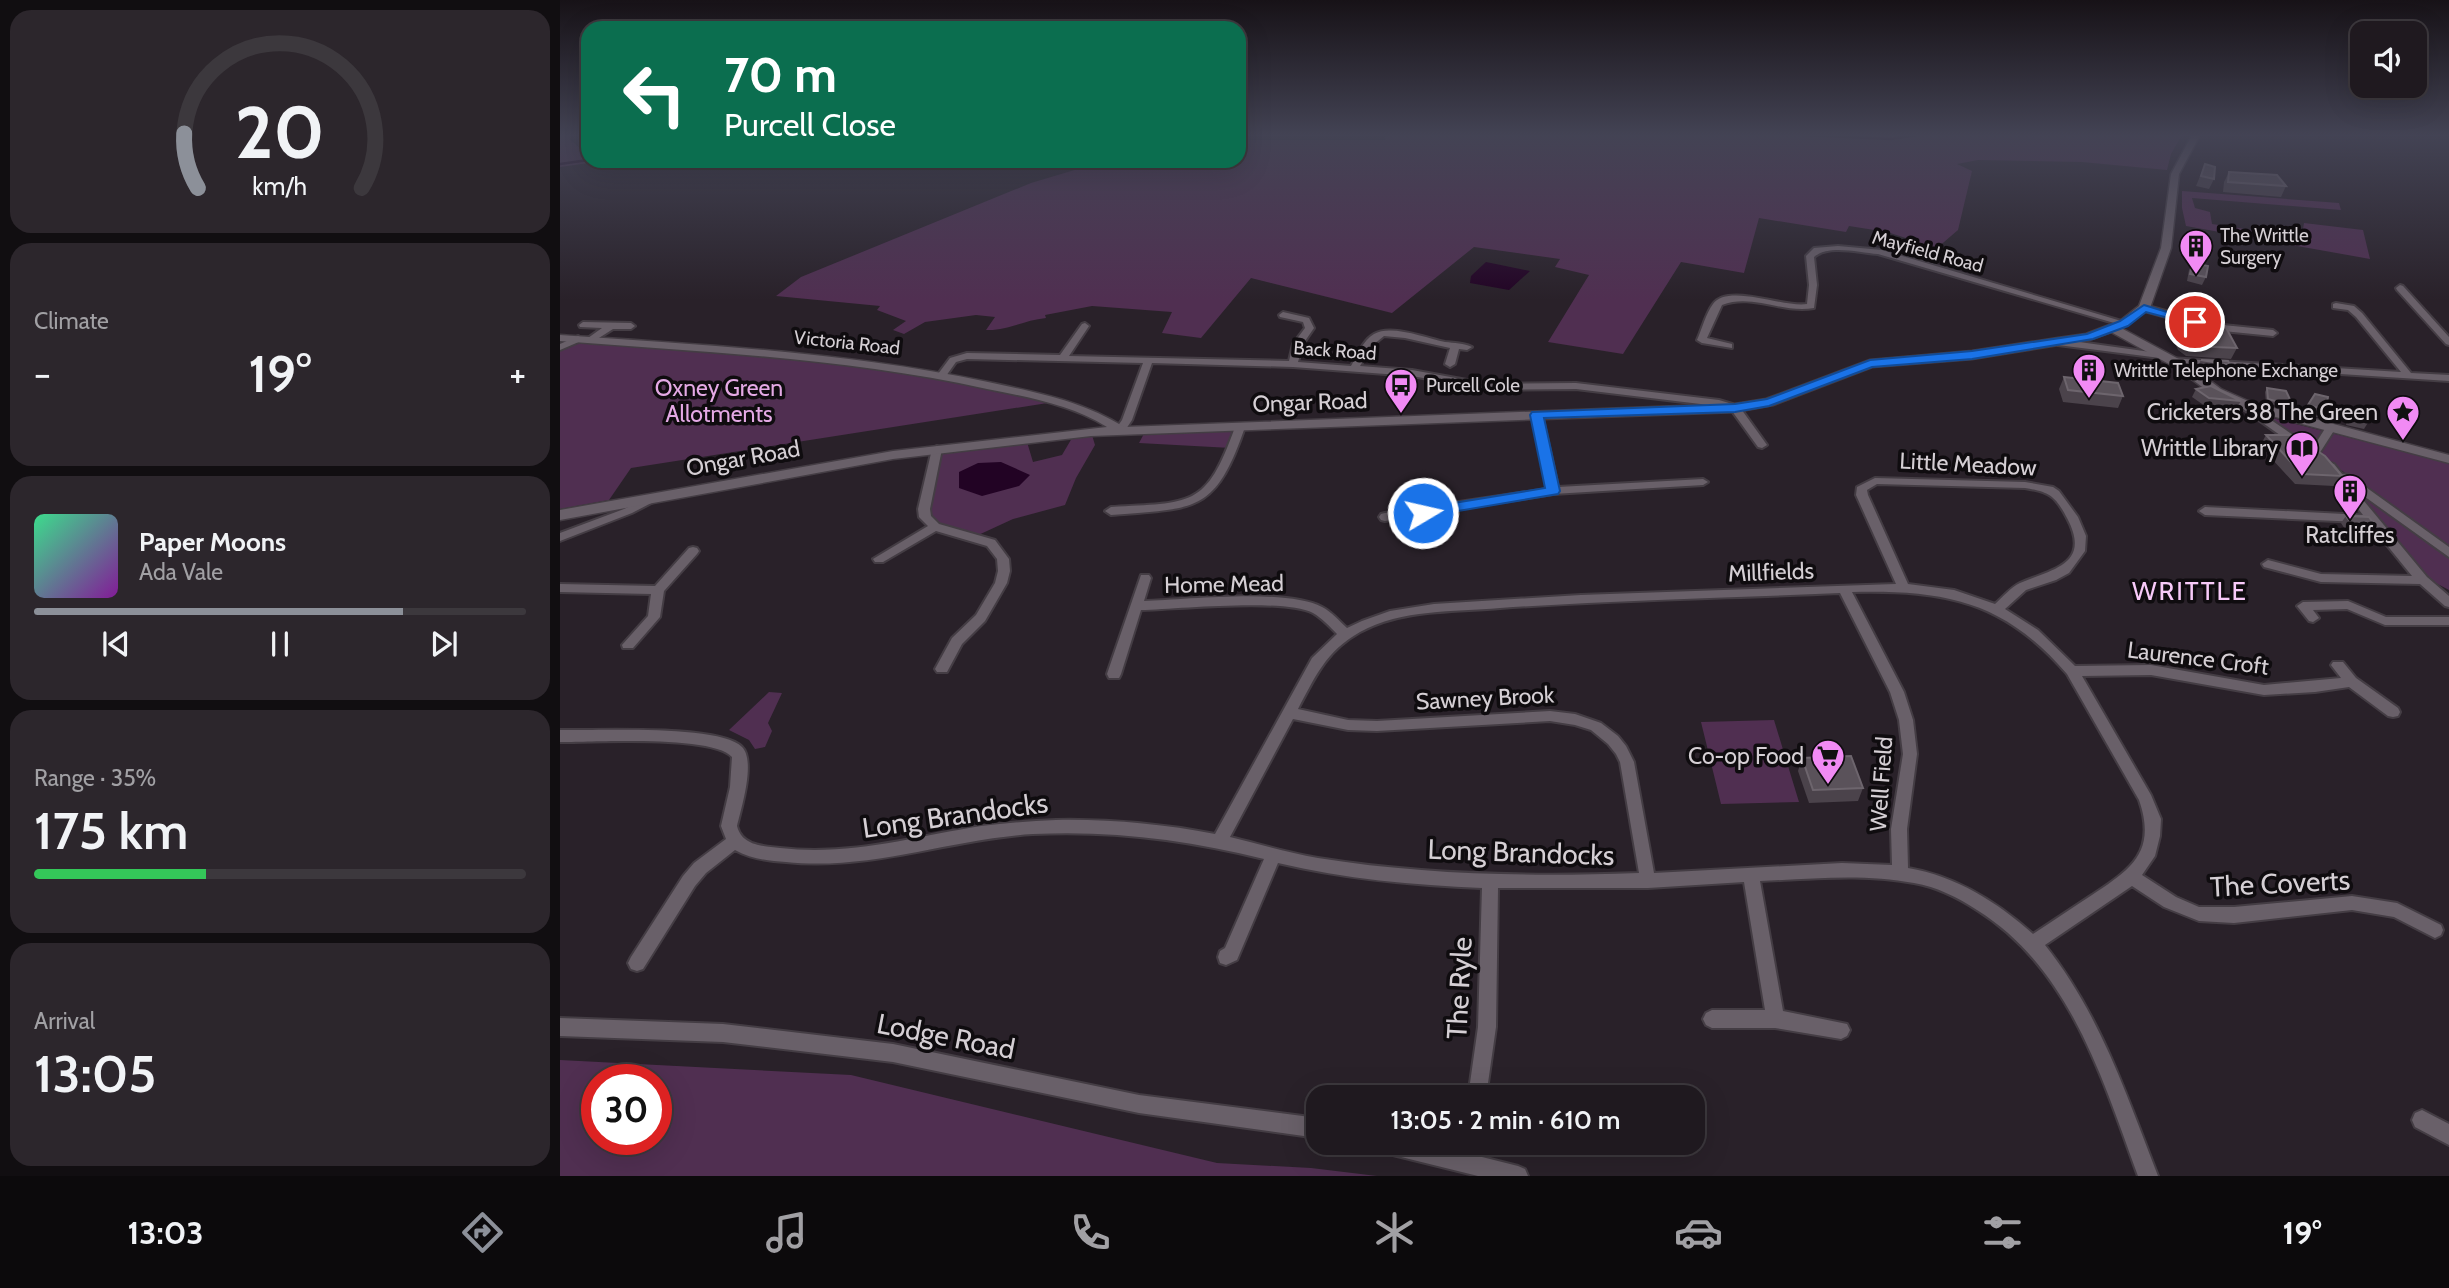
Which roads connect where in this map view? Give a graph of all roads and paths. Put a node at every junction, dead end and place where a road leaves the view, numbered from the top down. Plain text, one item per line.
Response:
1 (2173, 190) edge
2 (2400, 288) dead end
3 (2336, 306) dead end
4 (2144, 308) junction
5 (1283, 315) dead end
6 (1386, 323) dead end
7 (583, 324) dead end
8 (611, 326) junction
9 (631, 326) dead end
10 (1085, 326) dead end
11 (2119, 326) junction
12 (2273, 333) dead end
13 (1381, 334) junction
14 (560, 338) edge
15 (578, 339) junction
16 (591, 340) junction
17 (2058, 342) junction
18 (2449, 342) edge
19 (1729, 346) dead end
20 (560, 347) edge
21 (1468, 347) dead end
22 (1455, 348) junction
23 (1063, 358) junction
24 (2168, 358) junction
25 (1148, 361) junction
26 (1293, 364) junction
27 (1450, 364) dead end
28 (1354, 368) junction
29 (943, 374) junction
30 (2408, 374) junction
31 (2449, 378) edge
32 (2243, 404) junction
33 (1732, 408) junction
34 (1537, 415) junction
35 (1240, 428) junction
36 (2330, 429) junction
37 (1120, 430) junction
38 (1762, 445) dead end
39 (937, 449) junction
40 (2314, 454) junction
41 (2449, 459) edge
42 (2333, 469) junction
43 (1703, 482) dead end
44 (1553, 491) junction
45 (656, 497) junction
46 (1111, 511) dead end
47 (2205, 511) dead end
48 (560, 515) edge
49 (1385, 517) dead end
50 (2370, 518) junction
51 (935, 527) junction
52 (560, 537) edge
53 (693, 551) dead end
54 (2449, 553) edge
55 (879, 559) dead end
56 (2268, 564) dead end
57 (1145, 578) dead end
58 (2424, 580) junction
59 (560, 588) edge
60 (1904, 588) junction
61 (658, 590) junction
62 (1845, 590) junction
63 (2449, 603) edge
64 (1136, 606) junction
65 (1997, 609) junction
66 (2313, 618) dead end
67 (2449, 621) edge
68 (1345, 634) junction
69 (628, 645) dead end
70 (2338, 665) dead end
71 (942, 669) dead end
72 (2072, 671) junction
73 (1114, 674) dead end
74 (2351, 682) junction
75 (2393, 712) dead end
76 (1289, 713) junction
77 (560, 737) edge
78 (735, 841) junction
79 (1219, 842) junction
80 (1273, 856) junction
81 (1900, 871) junction
82 (1751, 875) junction
83 (2133, 877) junction
84 (1490, 881) junction
85 (1648, 881) junction
86 (2435, 930) dead end
87 (2034, 943) junction
88 (1226, 957) dead end
89 (637, 963) dead end
90 (1713, 1019) dead end
91 (1775, 1019) junction
92 (560, 1027) edge
93 (1841, 1030) dead end
94 (1479, 1085) edge
95 (2421, 1121) dead end
96 (1306, 1126) edge
97 (2449, 1135) edge
98 (1472, 1155) edge
99 (1518, 1176) edge
100 (2148, 1176) edge

1 - 4 street
2 - 18 street
3 - 30 street
4 - 11 street
4 - 12 street
5 - 26 street
6 - 13 street
7 - 8 street
8 - 9 street
8 - 16 street
10 - 23 street
11 - 17 street, Ongar Road
11 - 19 street, Mayfield Road
11 - 24 street
13 - 22 street
13 - 28 street
14 - 15 street, Victoria Road
15 - 16 street, Victoria Road
15 - 20 street
16 - 29 street, Victoria Road
17 - 24 street, Ongar Road
17 - 33 street, Ongar Road
21 - 22 street
22 - 27 street
23 - 25 street, Back Road
23 - 29 street, Back Road
24 - 30 street, Ongar Road
24 - 32 street
25 - 26 street, Back Road
25 - 37 street
26 - 28 street, Back Road
28 - 33 street, Back Road
29 - 37 street, Victoria Road
30 - 31 street, Ongar Road
32 - 36 street
32 - 40 street
33 - 34 street, Ongar Road
33 - 38 street
34 - 35 street, Ongar Road
34 - 44 street
35 - 37 street, Ongar Road
35 - 46 street
36 - 40 street
36 - 41 street
37 - 39 street, Ongar Road
39 - 45 street, Ongar Road
39 - 51 street
40 - 42 street
42 - 50 street
42 - 54 street
43 - 44 street
44 - 49 street
45 - 48 street, Ongar Road
45 - 52 street
47 - 50 street
50 - 58 street
51 - 55 street
51 - 71 street
53 - 61 street
56 - 58 street
57 - 64 street, Home Mead
58 - 63 street
59 - 61 street
60 - 62 street, Millfields
60 - 65 street, Millfields
60 - 65 street, Little Meadow
61 - 69 street
62 - 68 street, Millfields
62 - 81 street, Well Field
64 - 68 street, Home Mead
64 - 73 street, Home Mead
65 - 72 street, Millfields
66 - 67 street
68 - 76 street, Millfields
70 - 74 street
72 - 74 street, Laurence Croft
72 - 83 street, Millfields
74 - 75 street
76 - 79 street, Millfields
76 - 85 street, Sawney Brook
77 - 78 street
78 - 79 street, Long Brandocks
78 - 89 street
79 - 80 street, Long Brandocks
80 - 84 street, Long Brandocks
80 - 88 street
81 - 82 street, Long Brandocks
81 - 87 street, Long Brandocks
82 - 85 street, Long Brandocks
82 - 91 street
83 - 86 street, The Coverts
83 - 87 street, Millfields
84 - 85 street, Long Brandocks
84 - 94 street, The Ryle
87 - 100 street, Long Brandocks
90 - 91 street
91 - 93 street
92 - 96 street, Lodge Road
95 - 97 street
98 - 99 street

